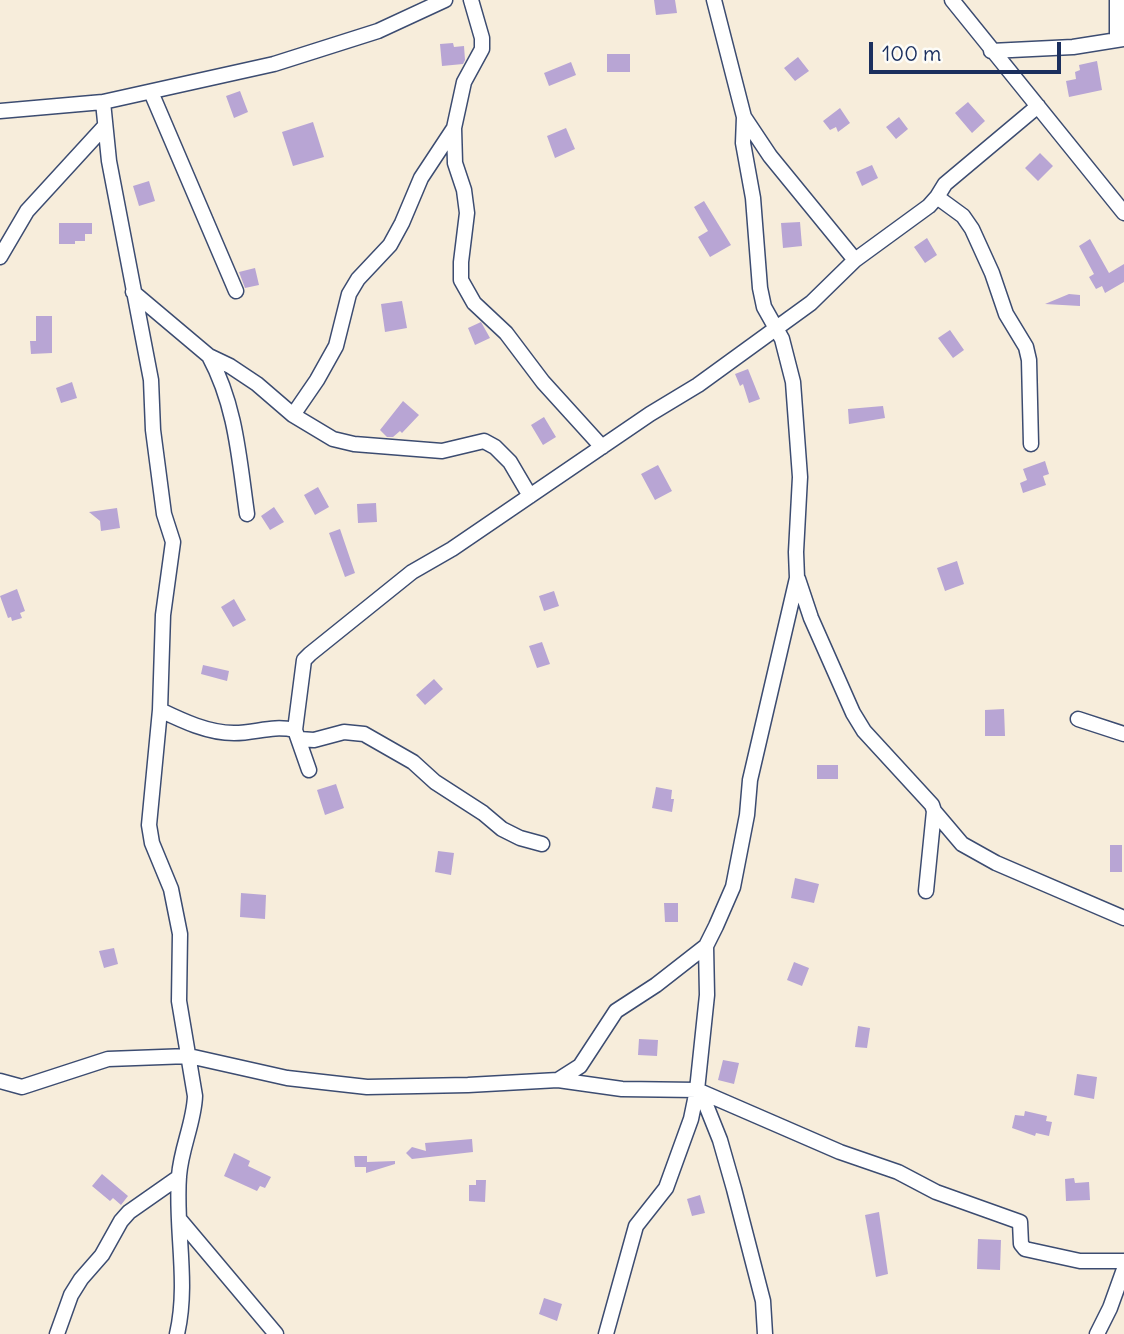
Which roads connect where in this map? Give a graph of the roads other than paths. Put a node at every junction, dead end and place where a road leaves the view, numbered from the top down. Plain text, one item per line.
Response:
1 (445, 0) edge
2 (471, 0) edge
3 (714, 0) edge
4 (952, 0) edge
5 (1117, 0) edge
6 (1121, 40) edge
7 (991, 51) junction
8 (151, 92) junction
9 (103, 102) junction
10 (1038, 106) junction
11 (0, 111) edge
12 (744, 117) junction
13 (104, 127) junction
14 (454, 128) junction
15 (937, 197) junction
16 (1124, 213) edge
17 (0, 257) edge
18 (855, 260) junction
19 (236, 291) dead end
20 (133, 292) junction
21 (776, 327) junction
22 (209, 356) junction
23 (293, 415) junction
24 (1031, 444) dead end
25 (602, 447) junction
26 (530, 496) junction
27 (247, 514) dead end
28 (797, 578) junction
29 (160, 710) junction
30 (1078, 719) dead end
31 (297, 734) junction
32 (1124, 734) edge
33 (309, 770) dead end
34 (934, 811) junction
35 (542, 844) dead end
36 (926, 891) dead end
37 (1124, 918) edge
38 (706, 946) junction
39 (189, 1056) junction
40 (558, 1080) junction
41 (0, 1081) edge
42 (697, 1090) junction
43 (179, 1177) junction
44 (180, 1220) junction
45 (1124, 1261) edge
46 (1124, 1269) edge
47 (57, 1334) edge
48 (177, 1334) edge
49 (276, 1334) edge
50 (607, 1334) edge
51 (765, 1334) edge
52 (1097, 1334) edge

1 - 8 street
2 - 14 street
3 - 12 street
4 - 7 street
5 - 6 street
6 - 7 street
7 - 10 street
8 - 9 street
8 - 19 street
9 - 11 street
9 - 13 street
10 - 15 street
10 - 16 street
12 - 18 street
12 - 21 street
13 - 17 street
13 - 20 street
14 - 23 street
14 - 25 street
15 - 18 street
15 - 24 street
18 - 21 street
20 - 22 street
20 - 29 street
21 - 25 street
21 - 28 street
22 - 23 street
22 - 27 street
23 - 26 street
25 - 26 street
26 - 31 street
28 - 34 street
28 - 38 street
29 - 31 street
29 - 39 street
30 - 32 street
31 - 33 street
31 - 35 street
34 - 36 street
34 - 37 street
38 - 40 street
38 - 42 street
39 - 40 street
39 - 41 street
39 - 43 street
40 - 42 street
42 - 45 street
42 - 50 street
42 - 51 street
43 - 44 street
43 - 47 street
44 - 48 street
44 - 49 street
46 - 52 street

